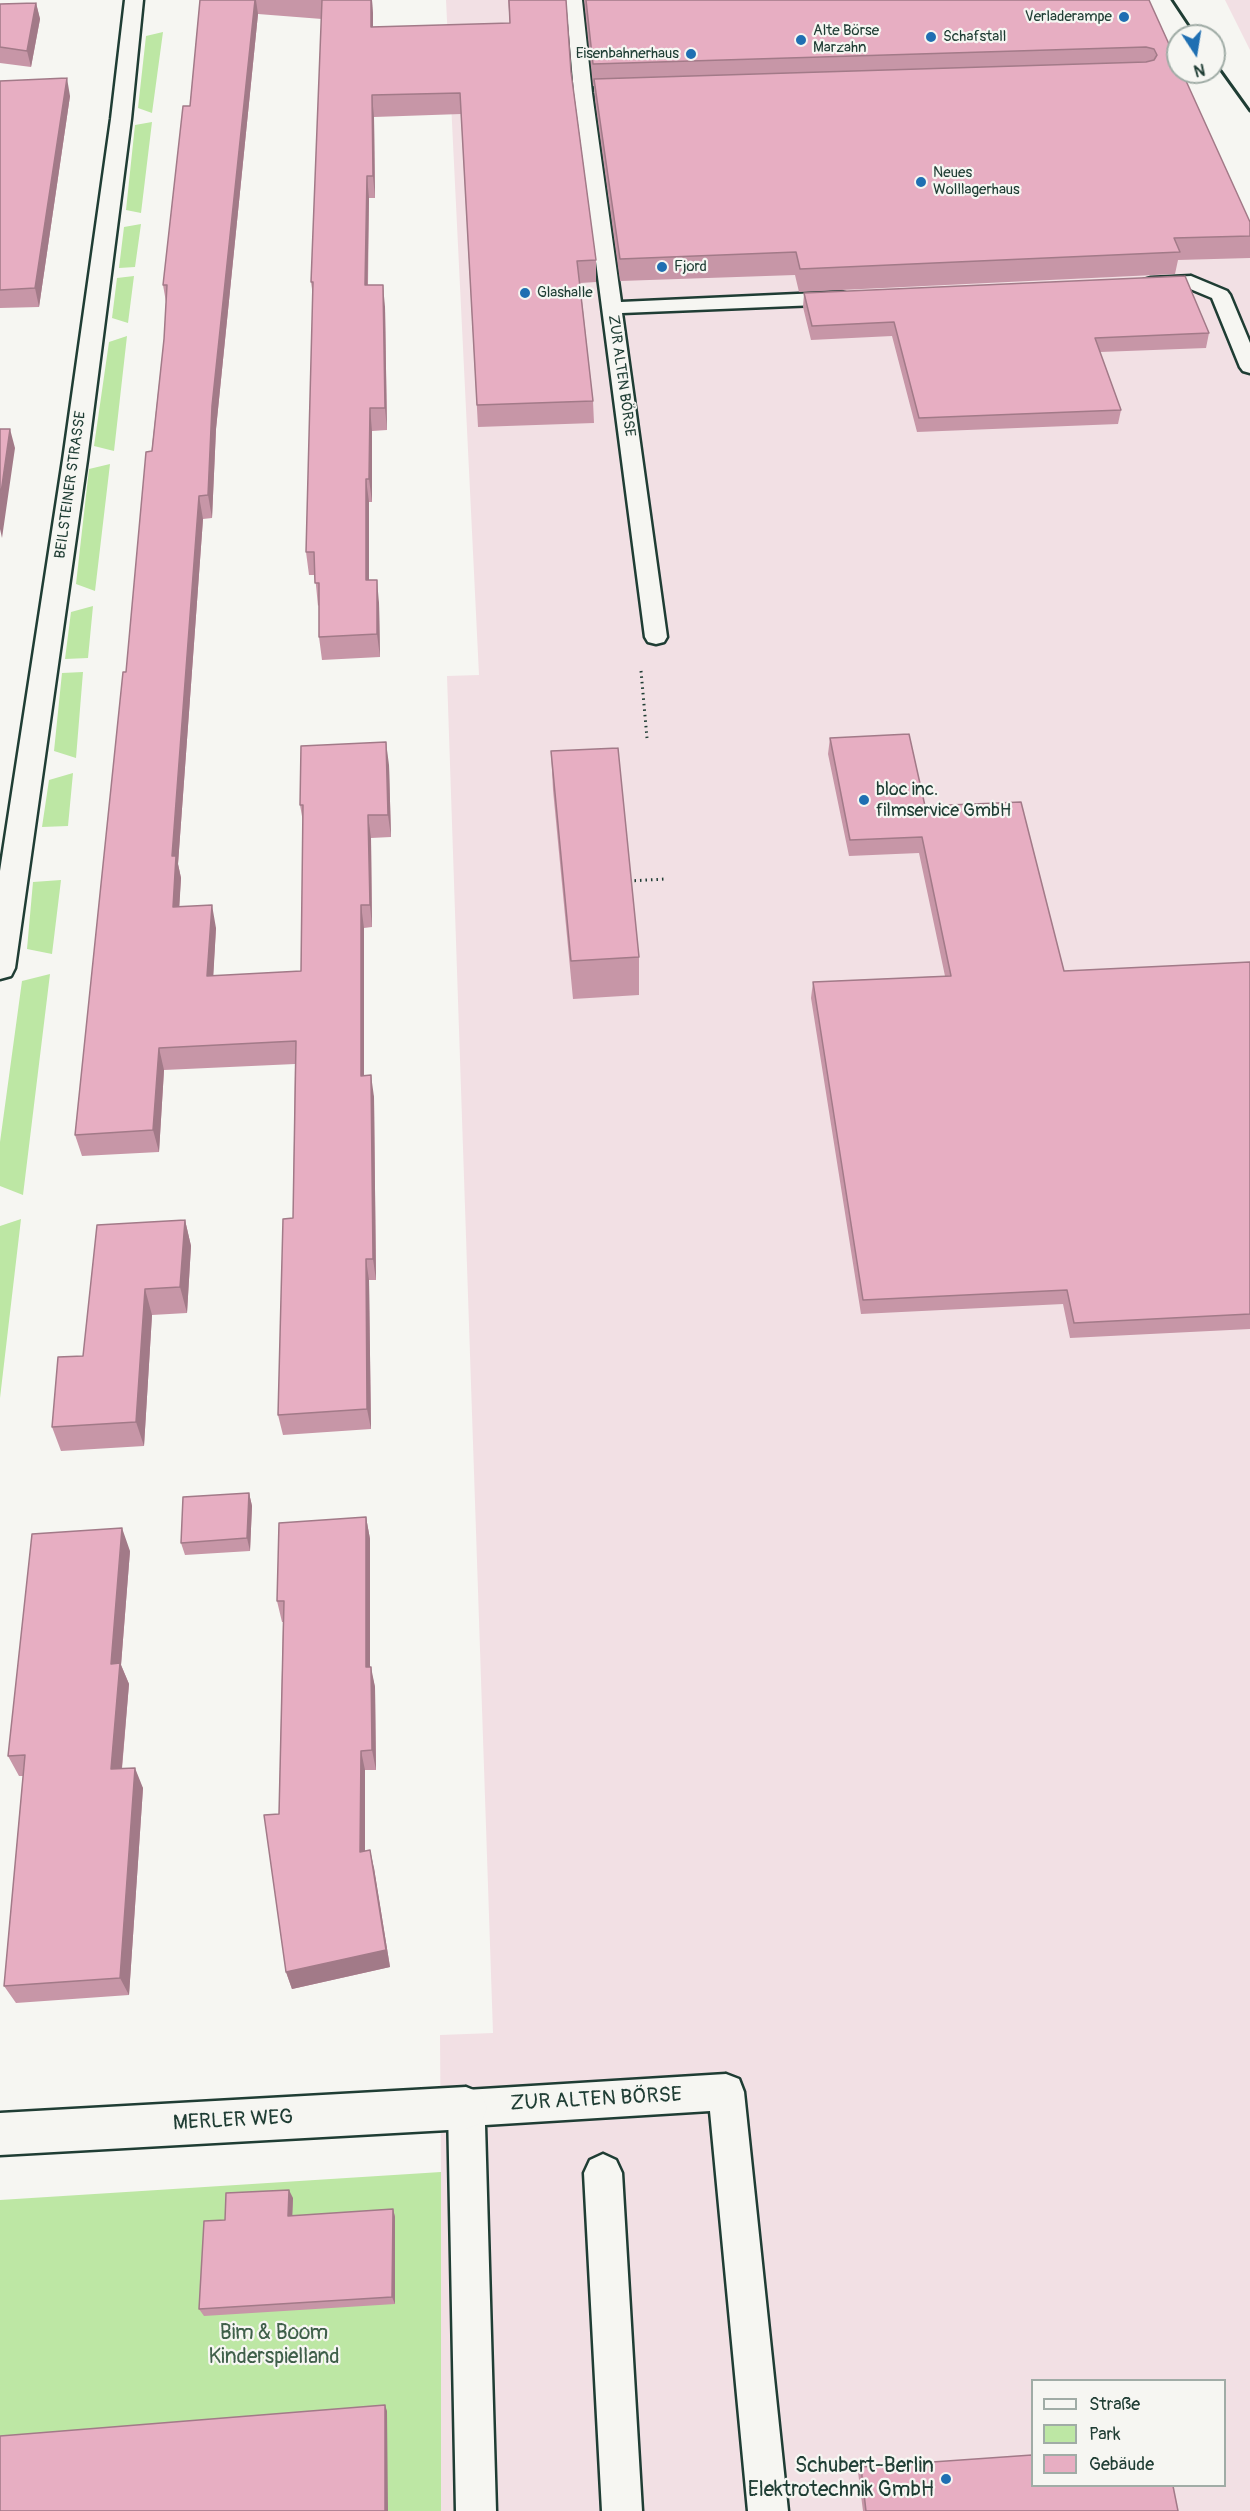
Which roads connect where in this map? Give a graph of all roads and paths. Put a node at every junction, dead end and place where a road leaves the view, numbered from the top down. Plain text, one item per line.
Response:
1 (134, 0) edge
2 (574, 0) edge
3 (1132, 285) edge
4 (860, 297) edge
5 (612, 308) junction
6 (1250, 367) edge
7 (656, 637) joint
8 (647, 738) dead end
9 (8, 856) edge
10 (665, 879) dead end
11 (628, 881) edge
12 (0, 968) edge
13 (466, 2108) junction
14 (0, 2134) edge
15 (603, 2173) dead end
16 (477, 2511) edge
17 (622, 2511) edge
18 (768, 2511) edge

1 - 9 street, BEILSTEINER STRASSE
2 - 5 lane, ZUR ALTEN BÖRSE
3 - 6 lane
4 - 5 lane
5 - 7 lane, ZUR ALTEN BÖRSE
7 - 8 path
9 - 12 street, BEILSTEINER STRASSE
10 - 11 path
13 - 14 street, MERLER WEG
13 - 16 lane
13 - 18 lane, ZUR ALTEN BÖRSE
15 - 17 lane

